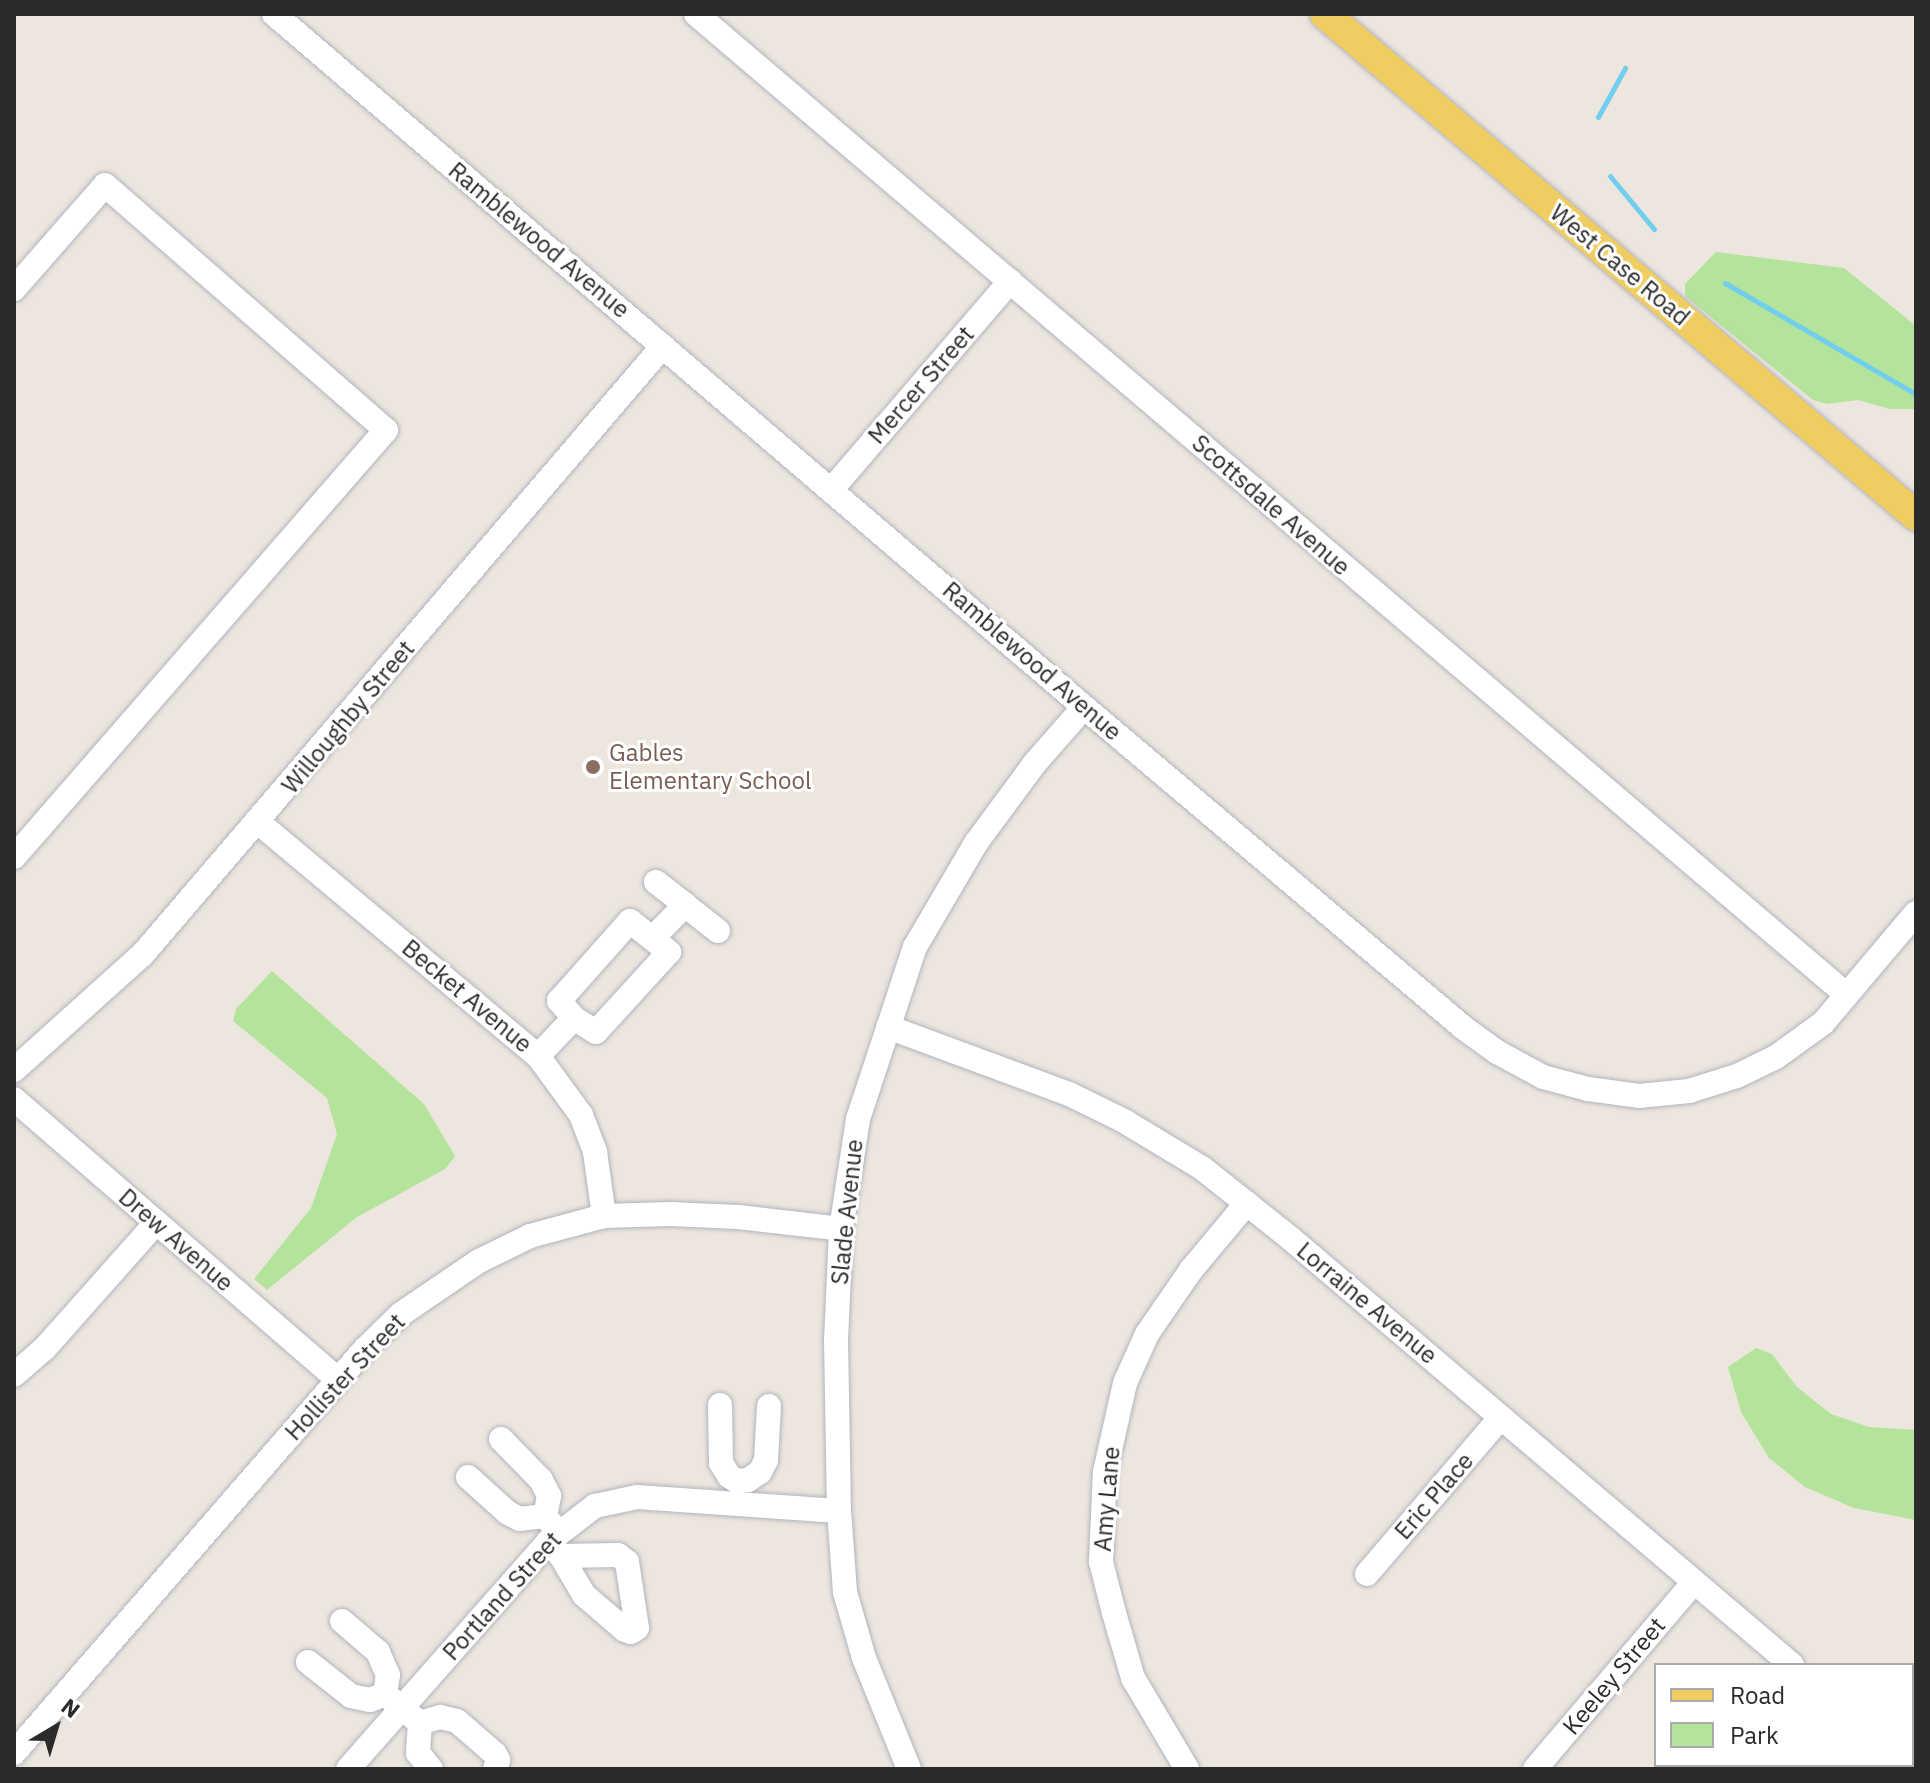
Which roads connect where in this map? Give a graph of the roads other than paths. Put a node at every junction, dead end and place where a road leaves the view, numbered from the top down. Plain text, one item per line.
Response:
1 (274, 14) edge
2 (696, 14) edge
3 (1325, 14) edge
4 (1010, 281) junction
5 (14, 289) edge
6 (663, 346) junction
7 (832, 489) junction
8 (1916, 516) edge
9 (1084, 707) junction
10 (259, 823) junction
11 (14, 857) edge
12 (656, 882) dead end
13 (685, 905) junction
14 (1916, 913) edge
15 (718, 931) dead end
16 (654, 937) junction
17 (1847, 995) junction
18 (574, 1018) junction
19 (888, 1027) junction
20 (538, 1056) junction
21 (14, 1070) edge
22 (14, 1099) edge
23 (1247, 1203) junction
24 (604, 1216) junction
25 (156, 1223) junction
26 (841, 1229) junction
27 (14, 1375) edge
28 (338, 1380) junction
29 (720, 1405) dead end
30 (769, 1406) dead end
31 (1501, 1417) junction
32 (501, 1439) dead end
33 (468, 1477) dead end
34 (742, 1492) junction
35 (839, 1511) junction
36 (553, 1536) junction
37 (1367, 1574) dead end
38 (1694, 1582) junction
39 (342, 1621) dead end
40 (308, 1662) dead end
41 (1790, 1663) edge
42 (402, 1708) junction
43 (14, 1753) edge
44 (348, 1769) edge
45 (431, 1769) edge
46 (495, 1769) edge
47 (909, 1769) edge
48 (1187, 1769) edge
49 (1535, 1769) edge

1 - 6 street, Ramblewood Avenue
2 - 4 street, Scottsdale Avenue
3 - 8 main road, West Case Road
4 - 7 street, Mercer Street
4 - 17 street, Scottsdale Avenue
5 - 11 street
6 - 7 street, Ramblewood Avenue
6 - 10 street, Willoughby Street
7 - 9 street, Ramblewood Avenue
9 - 17 street, Ramblewood Avenue
9 - 19 street, Slade Avenue
10 - 20 street, Becket Avenue
10 - 21 street, Willoughby Street
12 - 13 street
13 - 15 street
13 - 16 street
14 - 17 street, Ramblewood Avenue
16 - 18 street
16 - 18 street
18 - 20 street
19 - 23 street, Lorraine Avenue
19 - 26 street, Slade Avenue
20 - 24 street, Becket Avenue
22 - 25 street, Drew Avenue
23 - 31 street, Lorraine Avenue
23 - 48 street, Amy Lane
24 - 26 street, Hollister Street
24 - 28 street, Hollister Street
25 - 27 street
25 - 28 street, Drew Avenue
26 - 35 street, Slade Avenue
28 - 43 street, Hollister Street
29 - 34 street
30 - 34 street
31 - 37 street, Eric Place
31 - 38 street, Lorraine Avenue
32 - 36 street
33 - 36 street
34 - 35 street, Portland Street
34 - 36 street, Portland Street
35 - 47 street, Slade Avenue
36 - 42 street, Portland Street
38 - 41 street, Lorraine Avenue
38 - 49 street, Keeley Street
39 - 42 street
40 - 42 street
42 - 44 street, Portland Street
42 - 45 street
42 - 46 street

